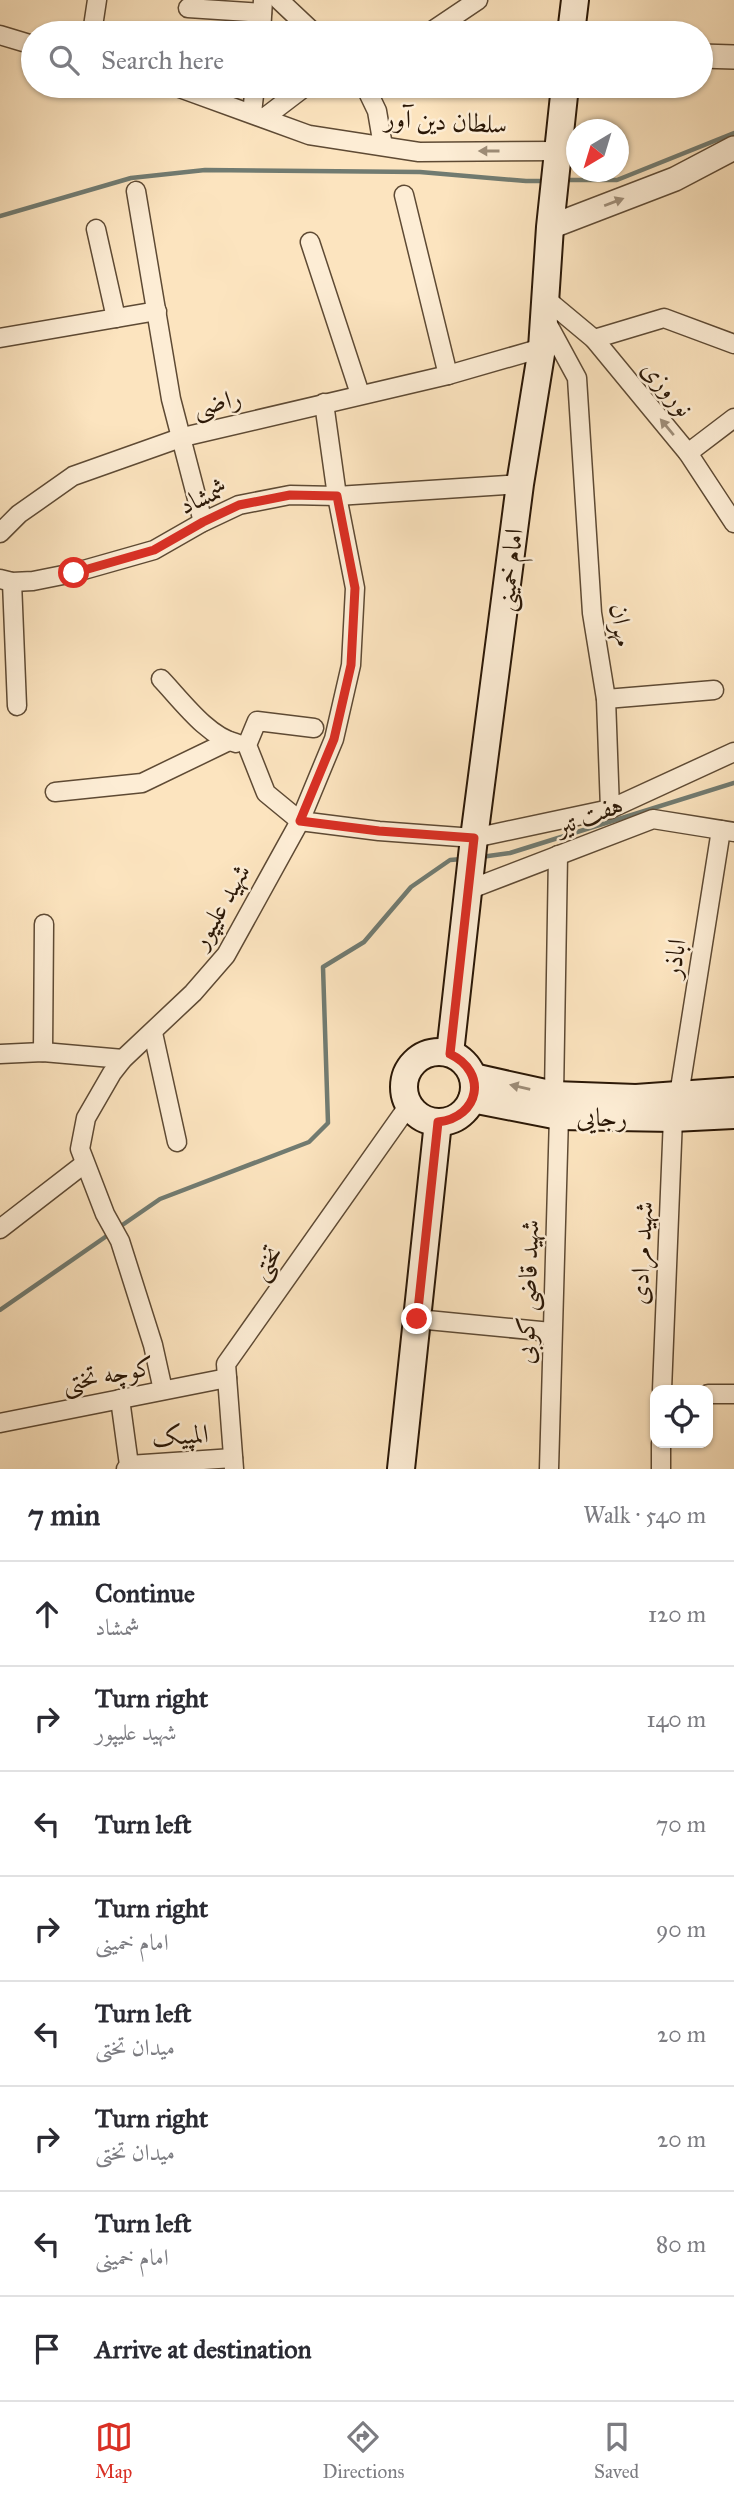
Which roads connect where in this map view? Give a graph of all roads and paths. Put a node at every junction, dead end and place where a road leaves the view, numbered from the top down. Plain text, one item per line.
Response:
1 (97, 0) edge
2 (279, 0) edge
3 (478, 0) edge
4 (575, 0) edge
5 (262, 6) edge
6 (188, 8) dead end
7 (94, 21) edge
8 (302, 21) edge
9 (447, 21) edge
10 (572, 21) edge
11 (0, 35) edge
12 (21, 42) edge
13 (713, 57) edge
14 (734, 58) edge
15 (208, 98) edge
16 (256, 98) edge
17 (287, 98) edge
18 (371, 98) edge
19 (564, 98) edge
20 (258, 116) junction
21 (383, 146) junction
22 (734, 148) edge
23 (557, 160) junction
24 (136, 191) dead end
25 (404, 195) dead end
26 (551, 215) junction
27 (96, 229) dead end
28 (310, 242) dead end
29 (546, 309) junction
30 (157, 311) junction
31 (116, 318) junction
32 (0, 338) edge
33 (594, 339) junction
34 (734, 344) edge
35 (542, 348) junction
36 (448, 375) junction
37 (360, 394) junction
38 (324, 403) junction
39 (734, 418) edge
40 (183, 437) junction
41 (688, 453) junction
42 (520, 484) junction
43 (337, 496) junction
44 (203, 522) junction
45 (734, 523) edge
46 (0, 533) edge
47 (6, 581) edge
48 (161, 679) dead end
49 (714, 690) dead end
50 (606, 699) junction
51 (17, 706) dead end
52 (314, 728) dead end
53 (238, 743) junction
54 (734, 752) edge
55 (55, 792) dead end
56 (610, 809) junction
57 (300, 821) junction
58 (727, 831) edge
59 (558, 855) junction
60 (472, 861) junction
61 (44, 924) dead end
62 (153, 1033) junction
63 (43, 1052) junction
64 (0, 1054) edge
65 (450, 1054) junction
66 (123, 1059) junction
67 (473, 1088) junction
68 (734, 1091) edge
69 (409, 1105) junction
70 (557, 1106) junction
71 (676, 1107) junction
72 (734, 1115) edge
73 (438, 1122) junction
74 (177, 1142) dead end
75 (84, 1164) junction
76 (0, 1229) edge
77 (417, 1319) junction
78 (551, 1332) junction
79 (227, 1378) junction
80 (662, 1385) edge
81 (163, 1390) junction
82 (713, 1394) edge
83 (734, 1394) edge
84 (120, 1399) junction
85 (0, 1423) edge
86 (661, 1448) edge
87 (234, 1464) edge
88 (128, 1467) edge
89 (401, 1469) edge
90 (549, 1469) edge
91 (661, 1469) edge

1 - 7 street
2 - 8 street
3 - 9 street
4 - 10 main road
5 - 6 street
11 - 12 street
13 - 14 street
15 - 20 street, سلطان دین آور
16 - 20 street
17 - 20 street
18 - 21 street
19 - 23 main road, امام خمینی
20 - 21 street, سلطان دین آور
23 -> 21 street, سلطان دین آور
26 -> 22 street
23 - 26 main road, امام خمینی
24 - 30 street, راضی
25 - 36 street
26 - 29 main road, امام خمینی
27 - 31 street
28 - 37 street
29 - 33 street, نوروزی
29 - 35 main road, امام خمینی
29 - 50 street, مهران
30 - 31 street
30 - 40 street, راضی
31 - 32 street
33 - 34 street
41 -> 33 street, نوروزی
35 - 36 street, راضی
35 - 42 main road, امام خمینی
36 - 37 street, راضی
37 - 38 street, راضی
38 - 40 street, راضی
38 - 43 street, شهید علیپور
39 - 41 street
40 - 44 street
40 - 46 street
41 - 45 street, نوروزی
42 - 43 street, شمشاد
42 - 60 main road, امام خمینی
43 - 44 street, شمشاد
43 - 57 street, شهید علیپور
44 - 47 street, شمشاد
47 - 51 street
48 - 53 street
49 - 50 street
50 - 56 street, مهران
52 - 53 street
53 - 55 street
53 - 57 street
54 - 56 street
56 - 60 street
57 - 60 street
57 - 62 street, شهید علیپور
58 - 59 street, هفت تیر
58 - 71 street, اباذر
59 - 60 street, هفت تیر
59 - 70 street, شهید قاضی کوبی
60 - 65 main road, امام خمینی
61 - 63 street
62 - 66 street, شهید علیپور
62 - 74 street
63 - 64 street
63 - 66 street
65 - 67 main road
65 - 69 main road
66 - 75 street, شهید علیپور
67 - 70 main road, رجایی
67 - 73 main road
68 - 71 main road, رجایی
69 - 73 main road
69 - 79 street, تختی
70 - 71 main road, رجایی
70 - 78 street, شهید قاضی کوبی
71 - 72 main road, رجایی
71 - 80 street, شهید مرادی
73 - 77 main road
75 - 76 street
75 - 81 street, شهید علیپور
77 - 78 street
77 - 89 main road
78 - 90 street, شهید قاضی کوبی
79 - 81 street, کوچه تختی
79 - 87 street, تختی
81 - 84 street, کوچه تختی
82 - 83 street
84 - 85 street, کوچه تختی
84 - 88 street
86 - 91 street
87 - 88 street, المپیک

